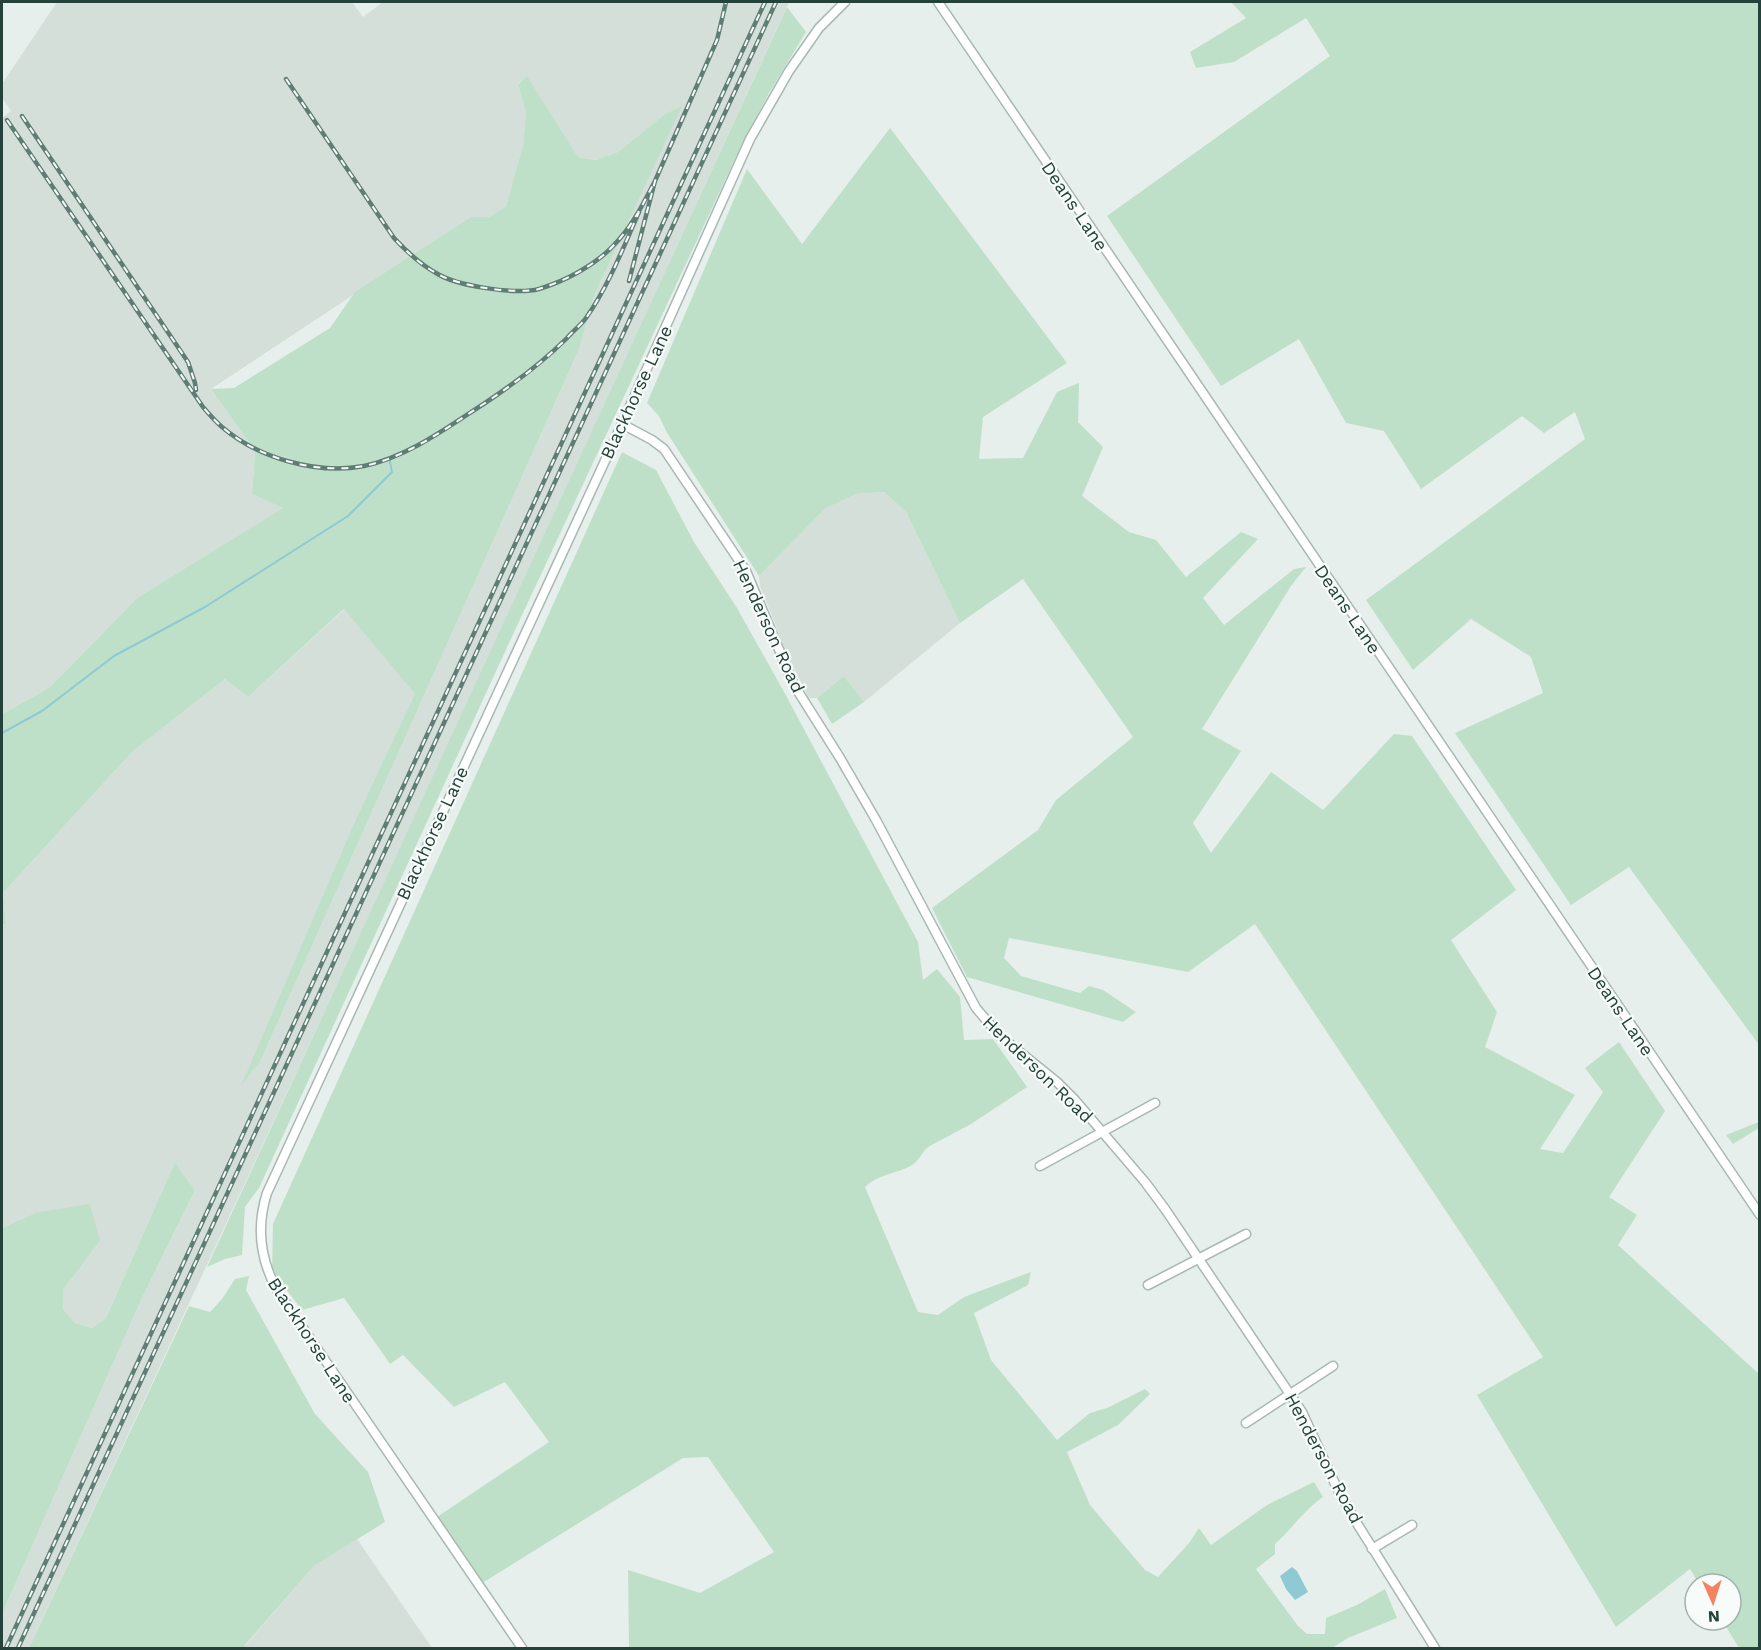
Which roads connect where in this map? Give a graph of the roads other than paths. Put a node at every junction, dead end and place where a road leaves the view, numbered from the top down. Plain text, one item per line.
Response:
1 (845, 2) edge
2 (938, 2) edge
3 (622, 424) junction
4 (1155, 1103) dead end
5 (1103, 1132) junction
6 (1040, 1166) dead end
7 (1760, 1215) edge
8 (1246, 1234) dead end
9 (1200, 1259) junction
10 (1148, 1285) dead end
11 (1334, 1366) dead end
12 (1291, 1394) junction
13 (1246, 1423) dead end
14 (1412, 1525) dead end
15 (1372, 1549) junction
16 (522, 1648) edge
17 (1435, 1648) edge

1 - 3 street, Blackhorse Lane
2 - 7 street, Deans Lane
3 - 5 street, Henderson Road
3 - 16 street, Blackhorse Lane
4 - 5 street
5 - 6 street
5 - 9 street, Henderson Road
8 - 9 street
9 - 10 street
9 - 12 street, Henderson Road
11 - 12 street
12 - 13 street
12 - 15 street, Henderson Road
14 - 15 street
15 - 17 street, Henderson Road

